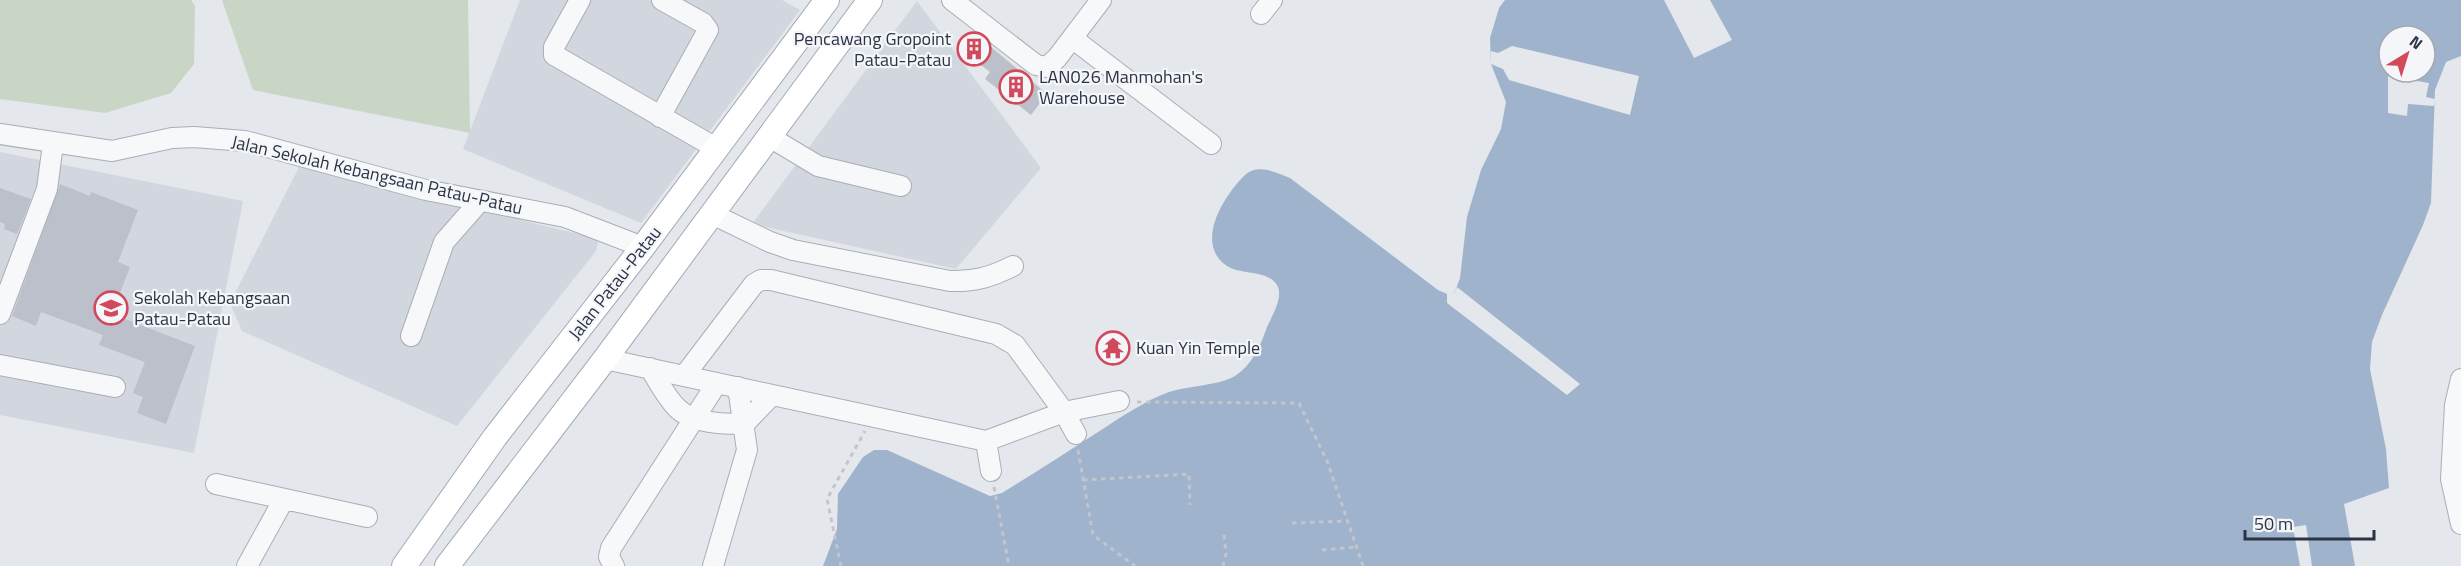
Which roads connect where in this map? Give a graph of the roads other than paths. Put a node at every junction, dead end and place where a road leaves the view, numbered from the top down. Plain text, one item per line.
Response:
1 (580, 0) edge
2 (662, 0) edge
3 (827, 0) edge
4 (870, 0) edge
5 (952, 0) edge
6 (1101, 0) edge
7 (1072, 38) junction
8 (660, 117) junction
9 (0, 134) edge
10 (768, 136) junction
11 (53, 144) junction
12 (1211, 144) dead end
13 (716, 148) junction
14 (901, 186) dead end
15 (480, 201) junction
16 (712, 214) junction
17 (643, 247) junction
18 (1013, 266) dead end
19 (0, 314) edge
20 (411, 336) dead end
21 (605, 359) junction
22 (0, 365) edge
23 (650, 368) junction
24 (684, 376) junction
25 (2461, 379) edge
26 (717, 383) junction
27 (115, 387) dead end
28 (738, 387) junction
29 (772, 395) junction
30 (1119, 401) road end
31 (1064, 412) junction
32 (694, 418) junction
33 (745, 423) junction
34 (1076, 434) road end
35 (986, 441) junction
36 (991, 471) road end
37 (2456, 478) edge
38 (216, 484) dead end
39 (284, 499) junction
40 (367, 517) dead end
41 (2461, 524) edge
42 (247, 566) edge
43 (404, 566) edge
44 (447, 566) edge
45 (614, 566) edge
46 (712, 566) edge

1 - 8 street
2 - 8 street
3 - 13 main road, Jalan Patau-Patau
4 - 10 main road, Jalan Patau-Patau
5 - 7 street
6 - 7 street
7 - 12 street
8 - 13 street
9 - 11 street, Jalan Sekolah Kebangsaan Patau-Patau
10 - 14 street
10 - 16 main road, Jalan Patau-Patau
11 - 15 street, Jalan Sekolah Kebangsaan Patau-Patau
11 - 19 street
13 - 17 main road, Jalan Patau-Patau
15 - 17 street, Jalan Sekolah Kebangsaan Patau-Patau
15 - 20 street
16 - 18 street
16 - 21 main road, Jalan Patau-Patau
17 - 43 main road, Jalan Patau-Patau
21 - 23 street
21 - 44 main road, Jalan Patau-Patau
22 - 27 street
23 - 24 street
23 - 32 street
24 - 26 street
24 - 31 street
25 - 37 street
26 - 28 street
26 - 32 street
28 - 29 street
28 - 33 street
29 - 33 street
29 - 35 street
30 - 31 street
31 - 34 street
31 - 35 street
32 - 33 street
32 - 45 street
33 - 46 street
35 - 36 street
37 - 41 street
38 - 39 street
39 - 40 street
39 - 42 street

